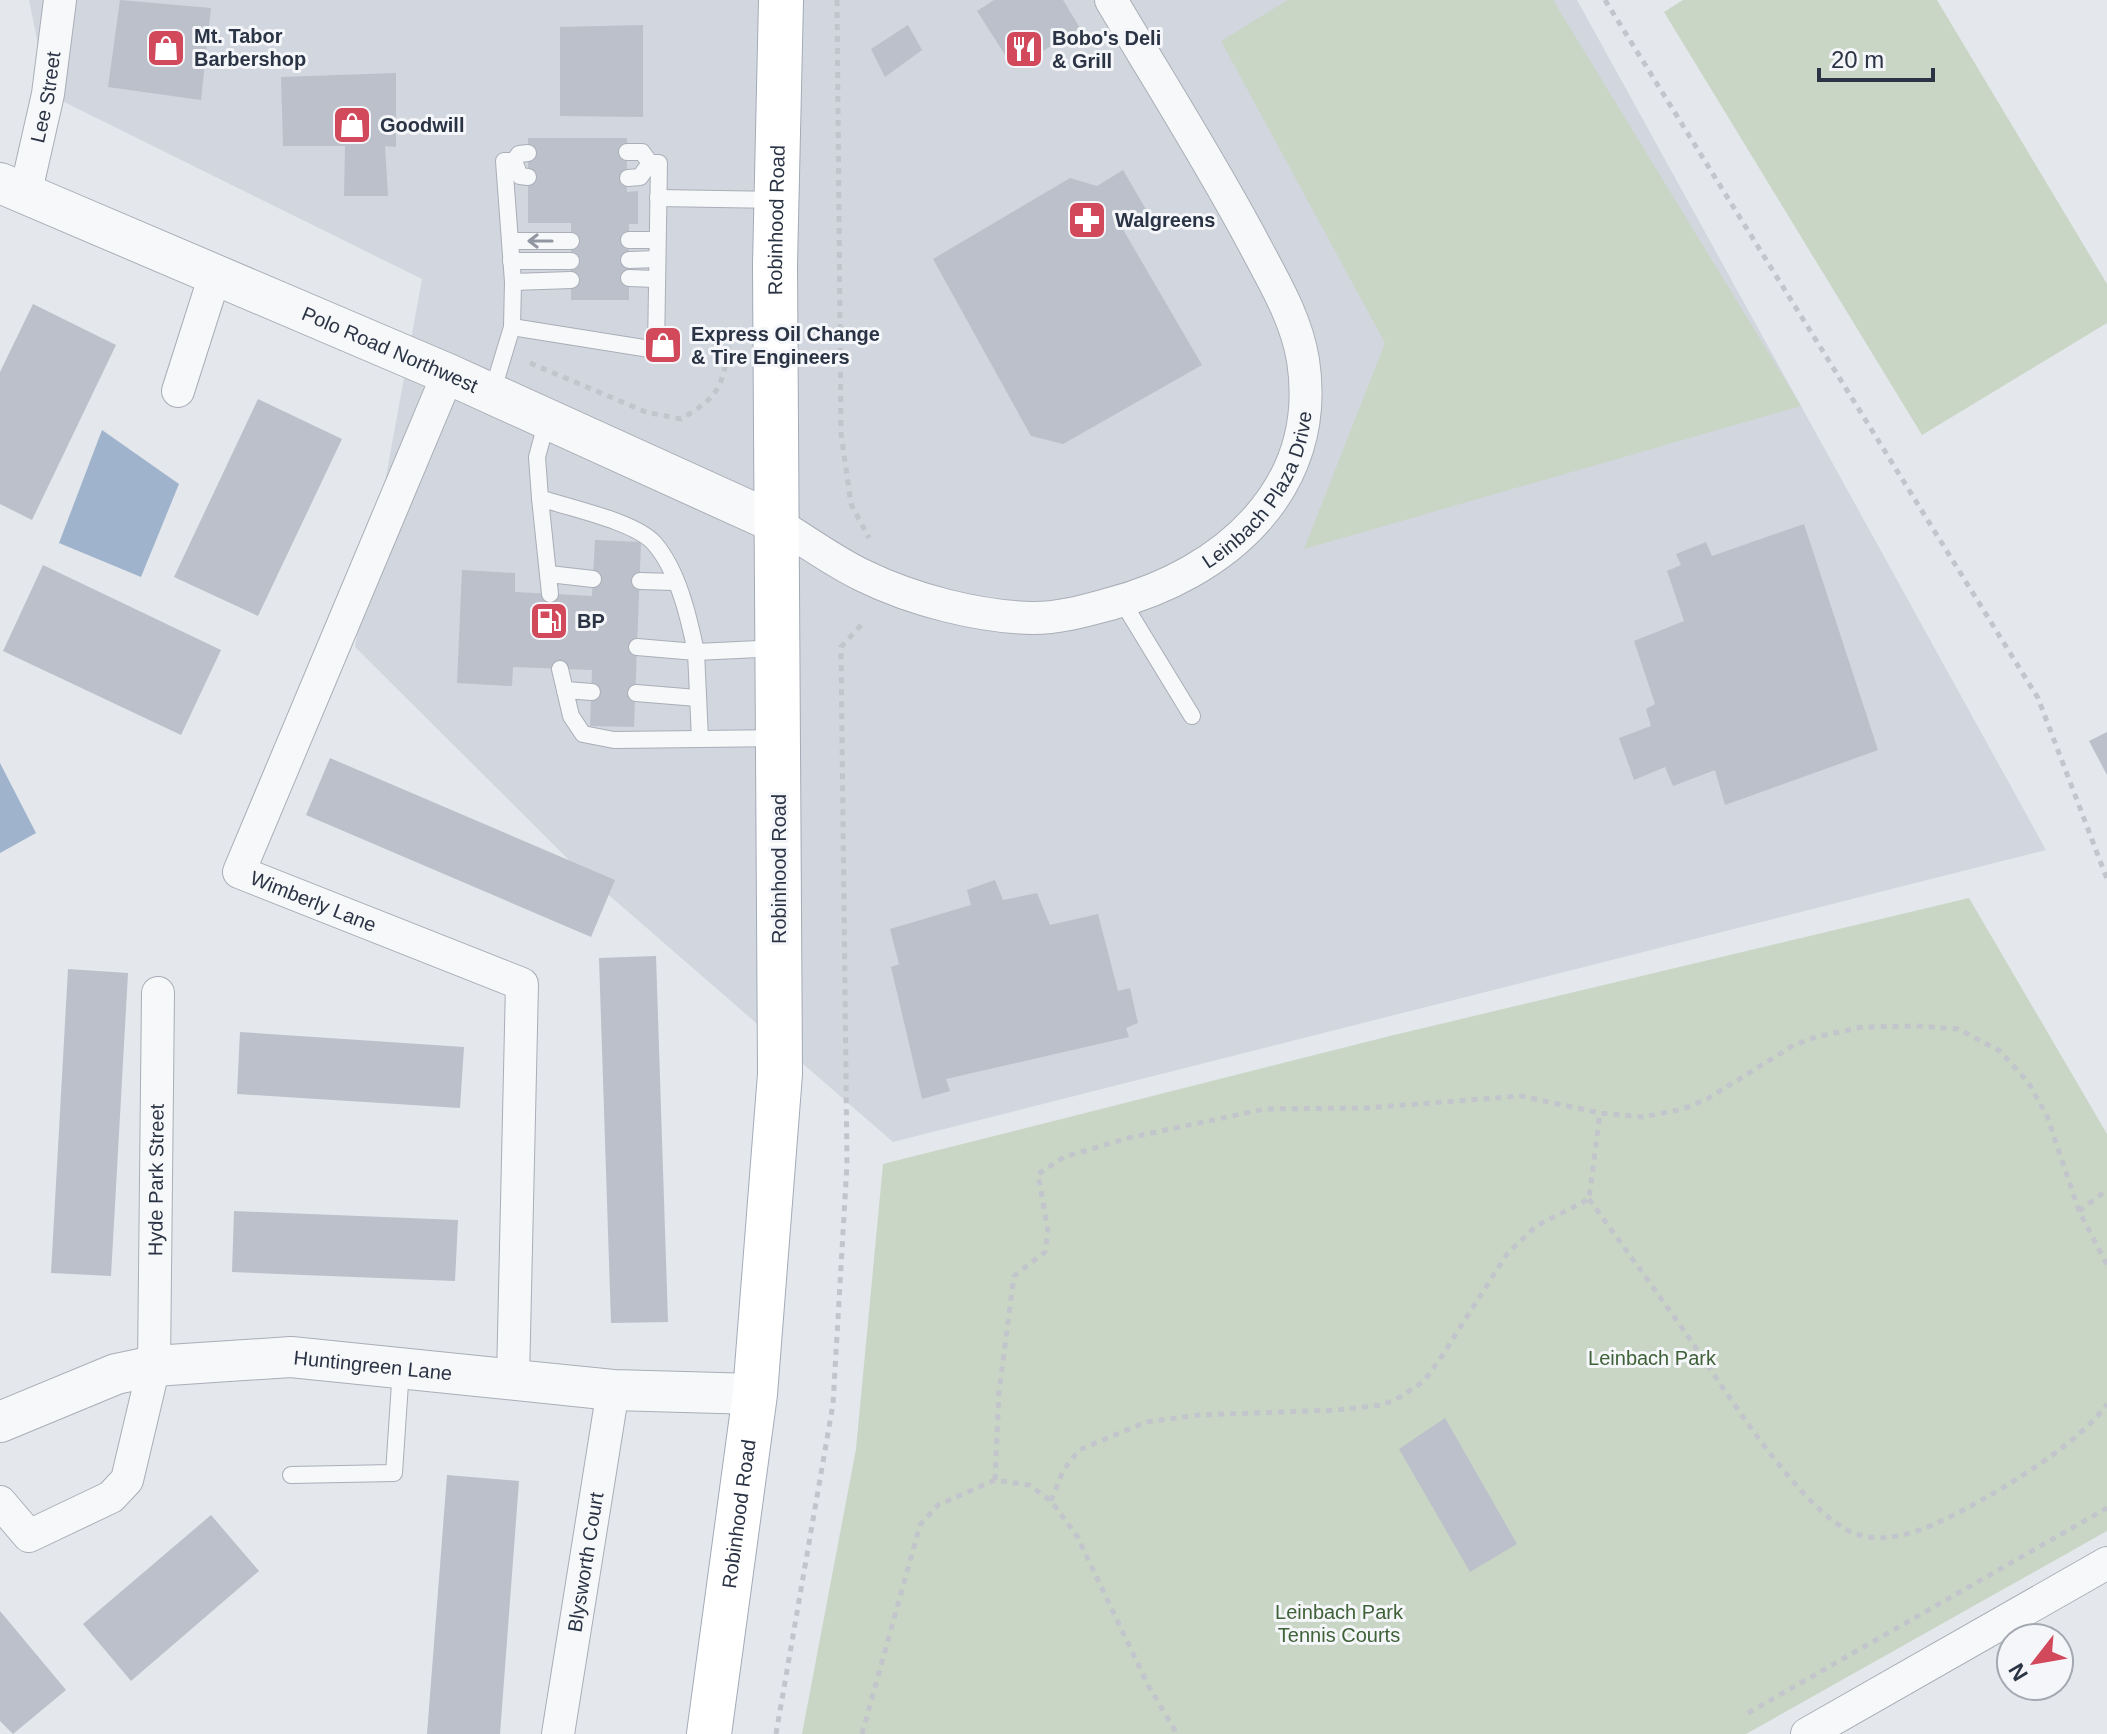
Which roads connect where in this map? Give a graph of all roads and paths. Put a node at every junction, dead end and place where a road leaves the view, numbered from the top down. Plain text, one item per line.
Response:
1 (60, 0) edge
2 (781, 0) edge
3 (837, 0) edge
4 (1111, 0) edge
5 (1605, 0) edge
6 (627, 152) dead end
7 (650, 163) junction
8 (528, 177) dead end
9 (628, 178) dead end
10 (13, 187) edge
11 (658, 198) junction
12 (777, 200) junction
13 (629, 240) dead end
14 (657, 240) junction
15 (510, 241) junction
16 (571, 241) dead end
17 (657, 259) junction
18 (629, 260) dead end
19 (511, 261) junction
20 (571, 261) dead end
21 (215, 275) junction
22 (629, 278) dead end
23 (656, 279) junction
24 (571, 280) dead end
25 (513, 282) junction
26 (512, 327) junction
27 (729, 346) dead end
28 (505, 352) junction
29 (448, 374) junction
30 (178, 391) dead end
31 (492, 393) junction
32 (547, 418) junction
33 (540, 498) junction
34 (776, 523) junction
35 (870, 539) dead end
36 (549, 574) junction
37 (593, 579) dead end
38 (640, 581) dead end
39 (674, 582) junction
40 (550, 594) dead end
41 (1122, 601) junction
42 (863, 623) dead end
43 (637, 647) dead end
44 (779, 648) junction
45 (696, 652) junction
46 (560, 669) dead end
47 (565, 690) junction
48 (592, 692) dead end
49 (636, 693) dead end
50 (697, 698) junction
51 (1192, 716) dead end
52 (777, 738) junction
53 (700, 739) junction
54 (2107, 879) edge
55 (158, 993) dead end
56 (1600, 1113) junction
57 (2107, 1190) edge
58 (1589, 1199) junction
59 (2079, 1211) junction
60 (2107, 1265) edge
61 (154, 1366) junction
62 (401, 1368) junction
63 (513, 1379) junction
64 (613, 1390) junction
65 (755, 1394) junction
66 (2107, 1404) edge
67 (0, 1422) edge
68 (291, 1475) dead end
69 (995, 1480) junction
70 (1051, 1501) junction
71 (0, 1502) edge
72 (2107, 1508) edge
73 (2107, 1563) edge
74 (1748, 1713) dead end
75 (558, 1734) edge
76 (709, 1734) edge
77 (776, 1734) edge
78 (862, 1734) edge
79 (1177, 1734) edge
80 (1807, 1734) edge

1 - 10 street, Lee Street
2 - 12 main road, Robinhood Road
3 - 35 path
4 - 41 street, Leinbach Plaza Drive
5 - 54 path
6 - 7 lane
7 - 9 lane
7 - 11 lane
8 - 15 lane
10 - 21 street, Polo Road Northwest
11 - 12 lane
11 - 14 lane
12 - 34 main road, Robinhood Road
13 - 14 lane
14 - 17 lane
16 -> 15 lane
15 - 19 lane
17 - 18 lane
17 - 23 lane
19 - 20 lane
19 - 25 lane
21 - 29 street, Polo Road Northwest
21 - 30 street
22 - 23 lane
23 - 26 lane
24 - 25 lane
25 - 26 lane
26 - 28 lane
27 - 28 path
28 - 31 lane
29 - 31 street, Polo Road Northwest
29 - 63 street, Wimberly Lane
31 - 32 street, Polo Road Northwest
32 - 33 lane
32 - 34 street, Polo Road Northwest
33 - 36 lane
33 - 39 lane
34 - 41 street, Leinbach Plaza Drive
34 - 44 main road, Robinhood Road
36 - 37 lane
36 - 40 lane
38 - 39 lane
39 - 45 lane
41 - 51 lane
42 - 77 path
43 - 45 lane
44 - 45 lane
44 - 52 main road, Robinhood Road
45 - 50 lane
46 - 47 lane
47 - 48 lane
47 - 53 lane
49 - 50 lane
50 - 53 lane
52 - 53 lane
52 - 65 main road, Robinhood Road
55 - 61 street, Hyde Park Street
56 - 58 path
56 - 59 path
56 - 69 path
57 - 59 path
58 - 66 path
58 - 70 path
59 - 60 path
61 - 62 street, Huntingreen Lane
61 - 67 street, Huntingreen Lane
61 - 71 street, Hyde Park Street
62 - 63 street, Huntingreen Lane
62 - 68 lane
63 - 64 street, Huntingreen Lane
64 - 65 street, Huntingreen Lane
64 - 75 street, Blysworth Court
65 - 76 main road, Robinhood Road
69 - 70 path
69 - 78 path
70 - 79 path
72 - 74 path
73 - 80 street

